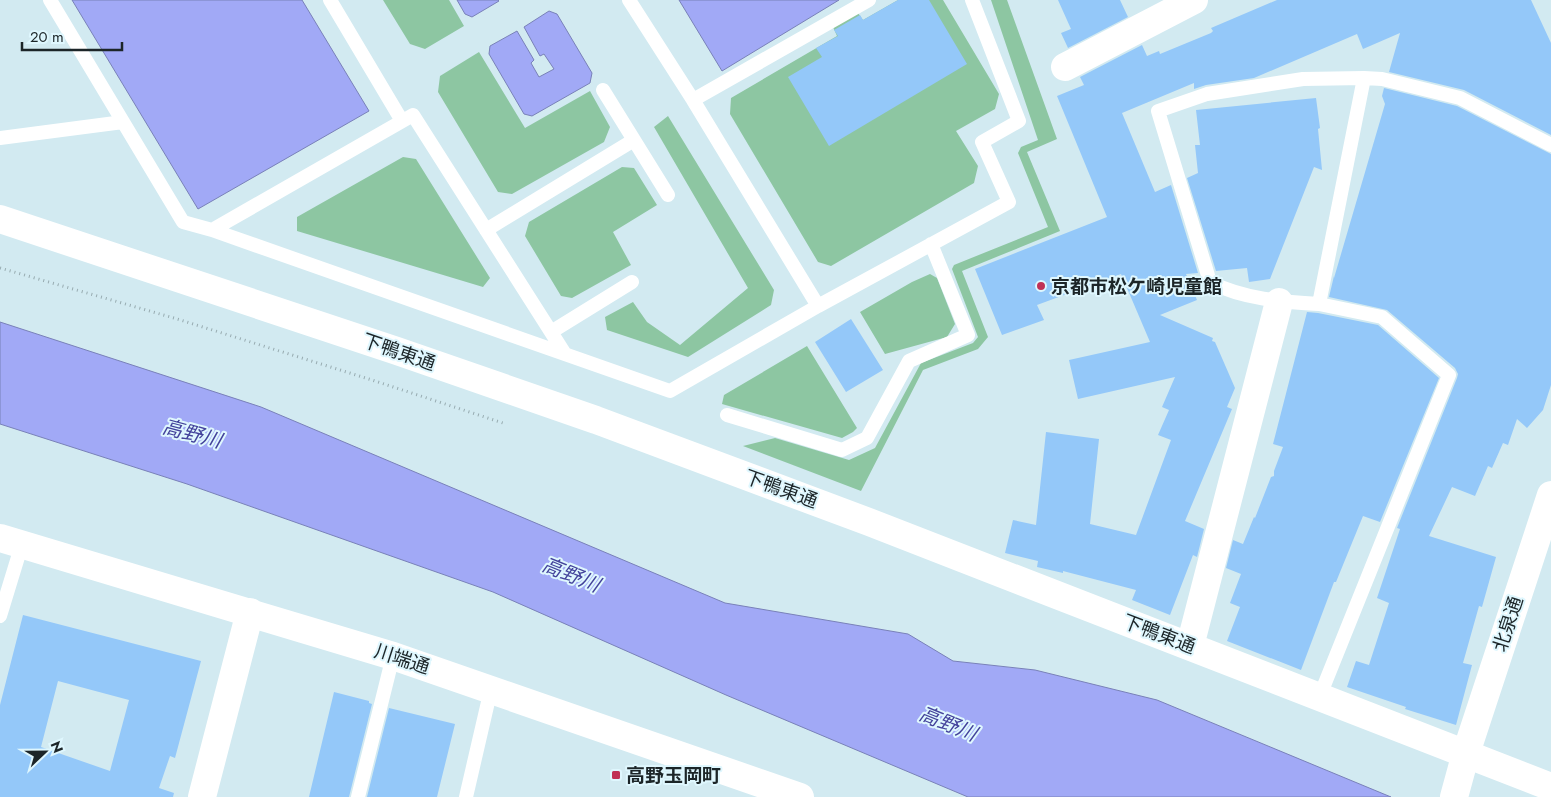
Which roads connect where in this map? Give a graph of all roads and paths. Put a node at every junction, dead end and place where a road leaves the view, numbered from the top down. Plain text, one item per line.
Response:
1 (50, 0) edge
2 (330, 0) edge
3 (628, 0) edge
4 (869, 0) edge
5 (972, 0) edge
6 (1194, 0) edge
7 (1065, 68) dead end
8 (1364, 78) junction
9 (603, 90) dead end
10 (693, 100) junction
11 (402, 121) junction
12 (123, 122) junction
13 (0, 138) edge
14 (634, 140) junction
15 (1551, 145) edge
16 (668, 195) dead end
17 (0, 219) edge
18 (212, 230) junction
19 (486, 230) junction
20 (932, 244) junction
21 (0, 268) edge
22 (632, 282) dead end
23 (1279, 302) junction
24 (1319, 304) junction
25 (818, 306) junction
26 (551, 332) junction
27 (565, 354) junction
28 (727, 415) dead end
29 (514, 427) dead end
30 (1551, 495) edge
31 (11, 541) edge
32 (2, 600) edge
33 (250, 612) junction
34 (0, 616) edge
35 (1190, 646) junction
36 (393, 656) junction
37 (491, 689) junction
38 (1320, 698) junction
39 (1466, 752) junction
40 (1551, 787) edge
41 (1456, 790) edge
42 (202, 797) edge
43 (358, 797) edge
44 (466, 797) edge
45 (800, 797) edge

1 - 12 lane
2 - 11 lane
3 - 10 lane
4 - 10 lane
5 - 20 lane
6 - 7 main road
8 - 15 lane
8 - 23 lane
8 - 24 lane
9 - 14 lane
10 - 25 lane
11 - 18 lane
11 - 19 lane
12 - 13 lane
12 - 18 lane
14 - 16 lane
14 - 19 lane
17 - 35 main road, 下鴨東通
18 - 27 lane
19 - 26 lane
20 - 25 lane
20 - 28 lane
21 - 29 path
22 - 26 lane
23 - 24 lane
23 - 35 main road
24 - 38 lane
25 - 27 lane
26 - 27 lane
30 - 39 main road, 北泉通
31 - 32 lane
31 - 33 main road, 川端通
32 - 34 lane
33 - 36 main road, 川端通
33 - 42 main road
35 - 38 main road, 下鴨東通
36 - 37 main road, 川端通
36 - 43 lane
37 - 44 lane
37 - 45 main road, 川端通
38 - 39 main road, 下鴨東通
39 - 40 main road, 下鴨東通
39 - 41 main road, 北泉通

